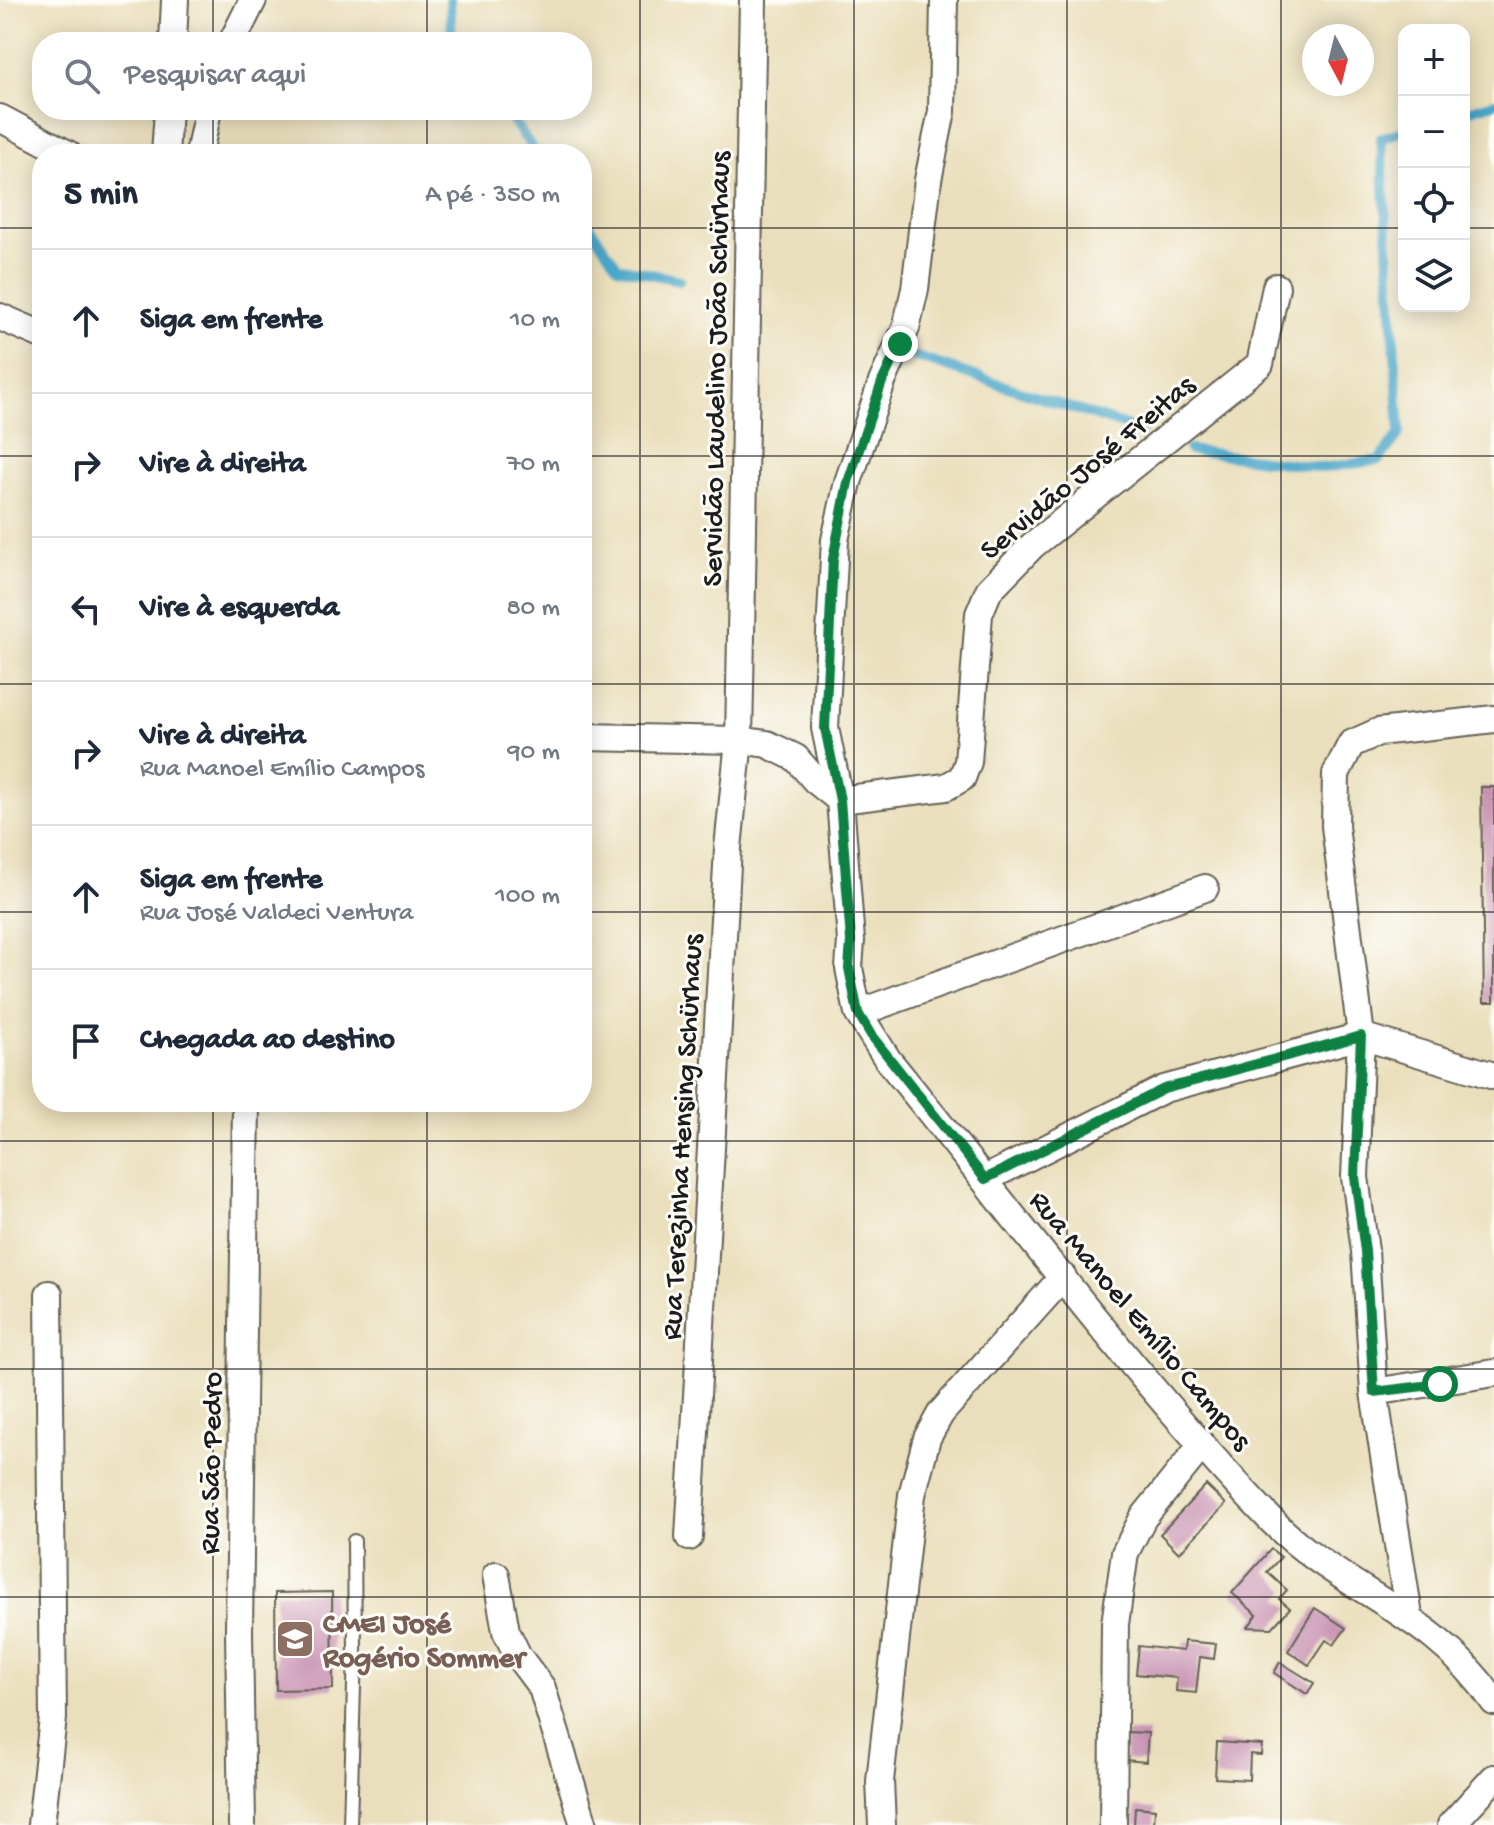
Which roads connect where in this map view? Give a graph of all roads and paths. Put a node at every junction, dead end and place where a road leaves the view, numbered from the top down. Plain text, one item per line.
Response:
1 (175, 0) edge
2 (253, 0) edge
3 (753, 0) edge
4 (944, 0) edge
5 (173, 32) edge
6 (237, 32) edge
7 (0, 118) edge
8 (167, 120) edge
9 (206, 120) edge
10 (49, 144) edge
11 (166, 144) edge
12 (201, 144) edge
13 (1276, 287) dead end
14 (0, 317) edge
15 (32, 331) edge
16 (1494, 719) edge
17 (592, 737) edge
18 (739, 740) junction
19 (840, 800) junction
20 (1205, 888) dead end
21 (858, 1013) junction
22 (1361, 1036) junction
23 (1494, 1076) edge
24 (246, 1112) edge
25 (985, 1179) junction
26 (1063, 1277) junction
27 (49, 1294) dead end
28 (1494, 1373) edge
29 (1374, 1392) junction
30 (1202, 1445) junction
31 (689, 1537) dead end
32 (354, 1541) dead end
33 (496, 1575) dead end
34 (1409, 1616) junction
35 (1494, 1702) edge
36 (1494, 1778) edge
37 (41, 1825) edge
38 (242, 1825) edge
39 (350, 1825) edge
40 (584, 1825) edge
41 (882, 1825) edge
42 (1113, 1825) edge
43 (1451, 1825) edge

1 - 5 street
2 - 6 street
3 - 18 street, Servidão Laudelino João Schürhaus
4 - 19 street, Rua Manoel Emílio Campos
7 - 10 street
8 - 11 street
9 - 12 street
13 - 19 street, Servidão José Freitas
14 - 15 street
16 - 22 street
17 - 18 street
18 - 19 street
18 - 31 street, Rua Terezinha Hensing Schürhaus
19 - 21 street, Rua Manoel Emílio Campos
20 - 21 street
21 - 25 street, Rua Manoel Emílio Campos
22 - 23 street
22 - 25 street
22 - 29 street
24 - 38 street, Rua São Pedro
25 - 26 street, Rua Manoel Emílio Campos
26 - 30 street, Rua Manoel Emílio Campos
26 - 41 street
27 - 37 street
28 - 29 street
29 - 34 street
30 - 34 street, Rua Manoel Emílio Campos
30 - 42 street
32 - 39 lane
33 - 40 street
34 - 35 street, Rua Manoel Emílio Campos
36 - 43 street

